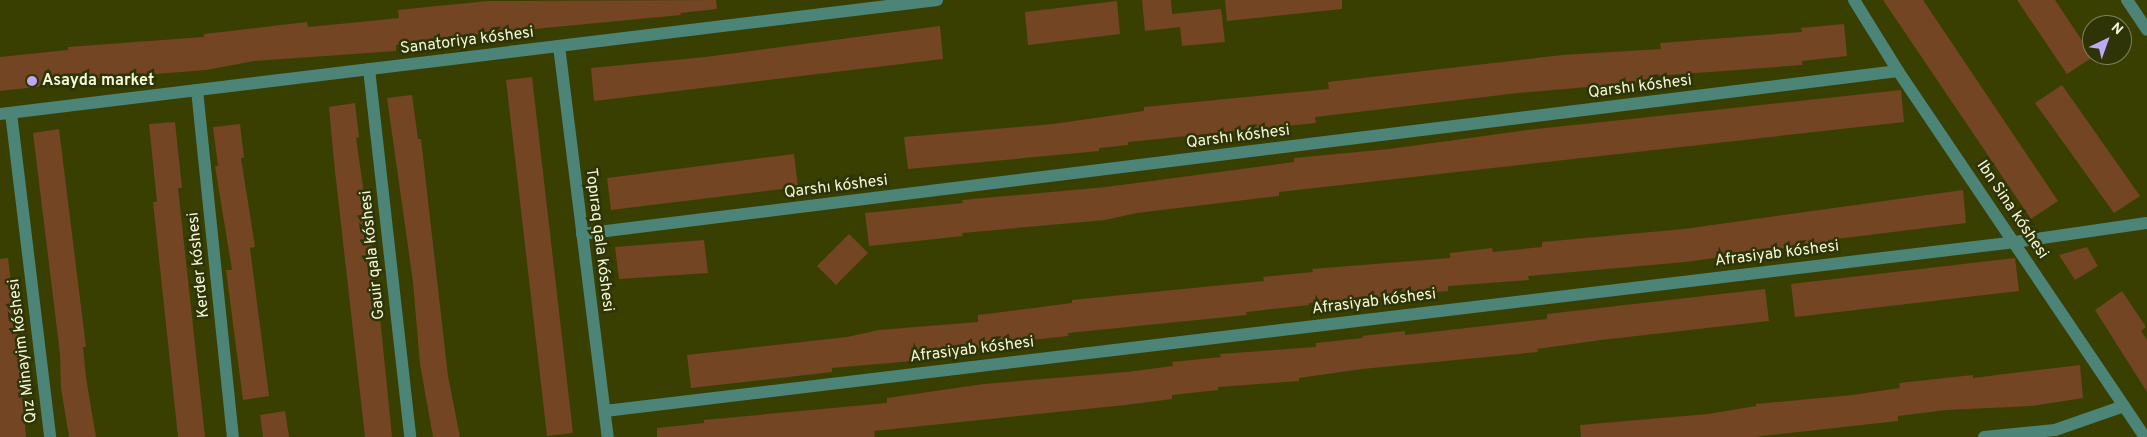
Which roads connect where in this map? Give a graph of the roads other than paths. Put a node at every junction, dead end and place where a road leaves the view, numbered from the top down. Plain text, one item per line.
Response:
1 (937, 0) edge
2 (1854, 0) edge
3 (2127, 0) edge
4 (2147, 30) edge
5 (559, 46) junction
6 (369, 69) junction
7 (1898, 71) junction
8 (197, 90) junction
9 (6, 114) edge
10 (2147, 223) edge
11 (582, 234) junction
12 (2015, 242) junction
13 (2124, 406) junction
14 (605, 411) junction
15 (2051, 433) edge
16 (50, 437) edge
17 (234, 437) edge
18 (410, 437) edge
19 (608, 437) edge
20 (1984, 437) edge
21 (2146, 437) edge

1 - 5 street, Sanatoriya kóshesi
2 - 7 street, Ibn Sina kóshesi
3 - 4 street
5 - 6 street, Sanatoriya kóshesi
5 - 11 street, Topıraq qala kóshesi
6 - 8 street, Sanatoriya kóshesi
6 - 18 street, Gauir qala kóshesi
7 - 11 street, Qarshı kóshesi
7 - 12 street, Ibn Sina kóshesi
8 - 9 street, Sanatoriya kóshesi
8 - 17 street, Kerder kóshesi
9 - 16 street, Qız Minayim kóshesi
10 - 12 street, Afrasiyab kóshesi
11 - 14 street, Topıraq qala kóshesi
12 - 13 street, Ibn Sina kóshesi
12 - 14 street, Afrasiyab kóshesi
13 - 15 street
13 - 21 street, Ibn Sina kóshesi
14 - 19 street, Topıraq qala kóshesi
15 - 20 street

